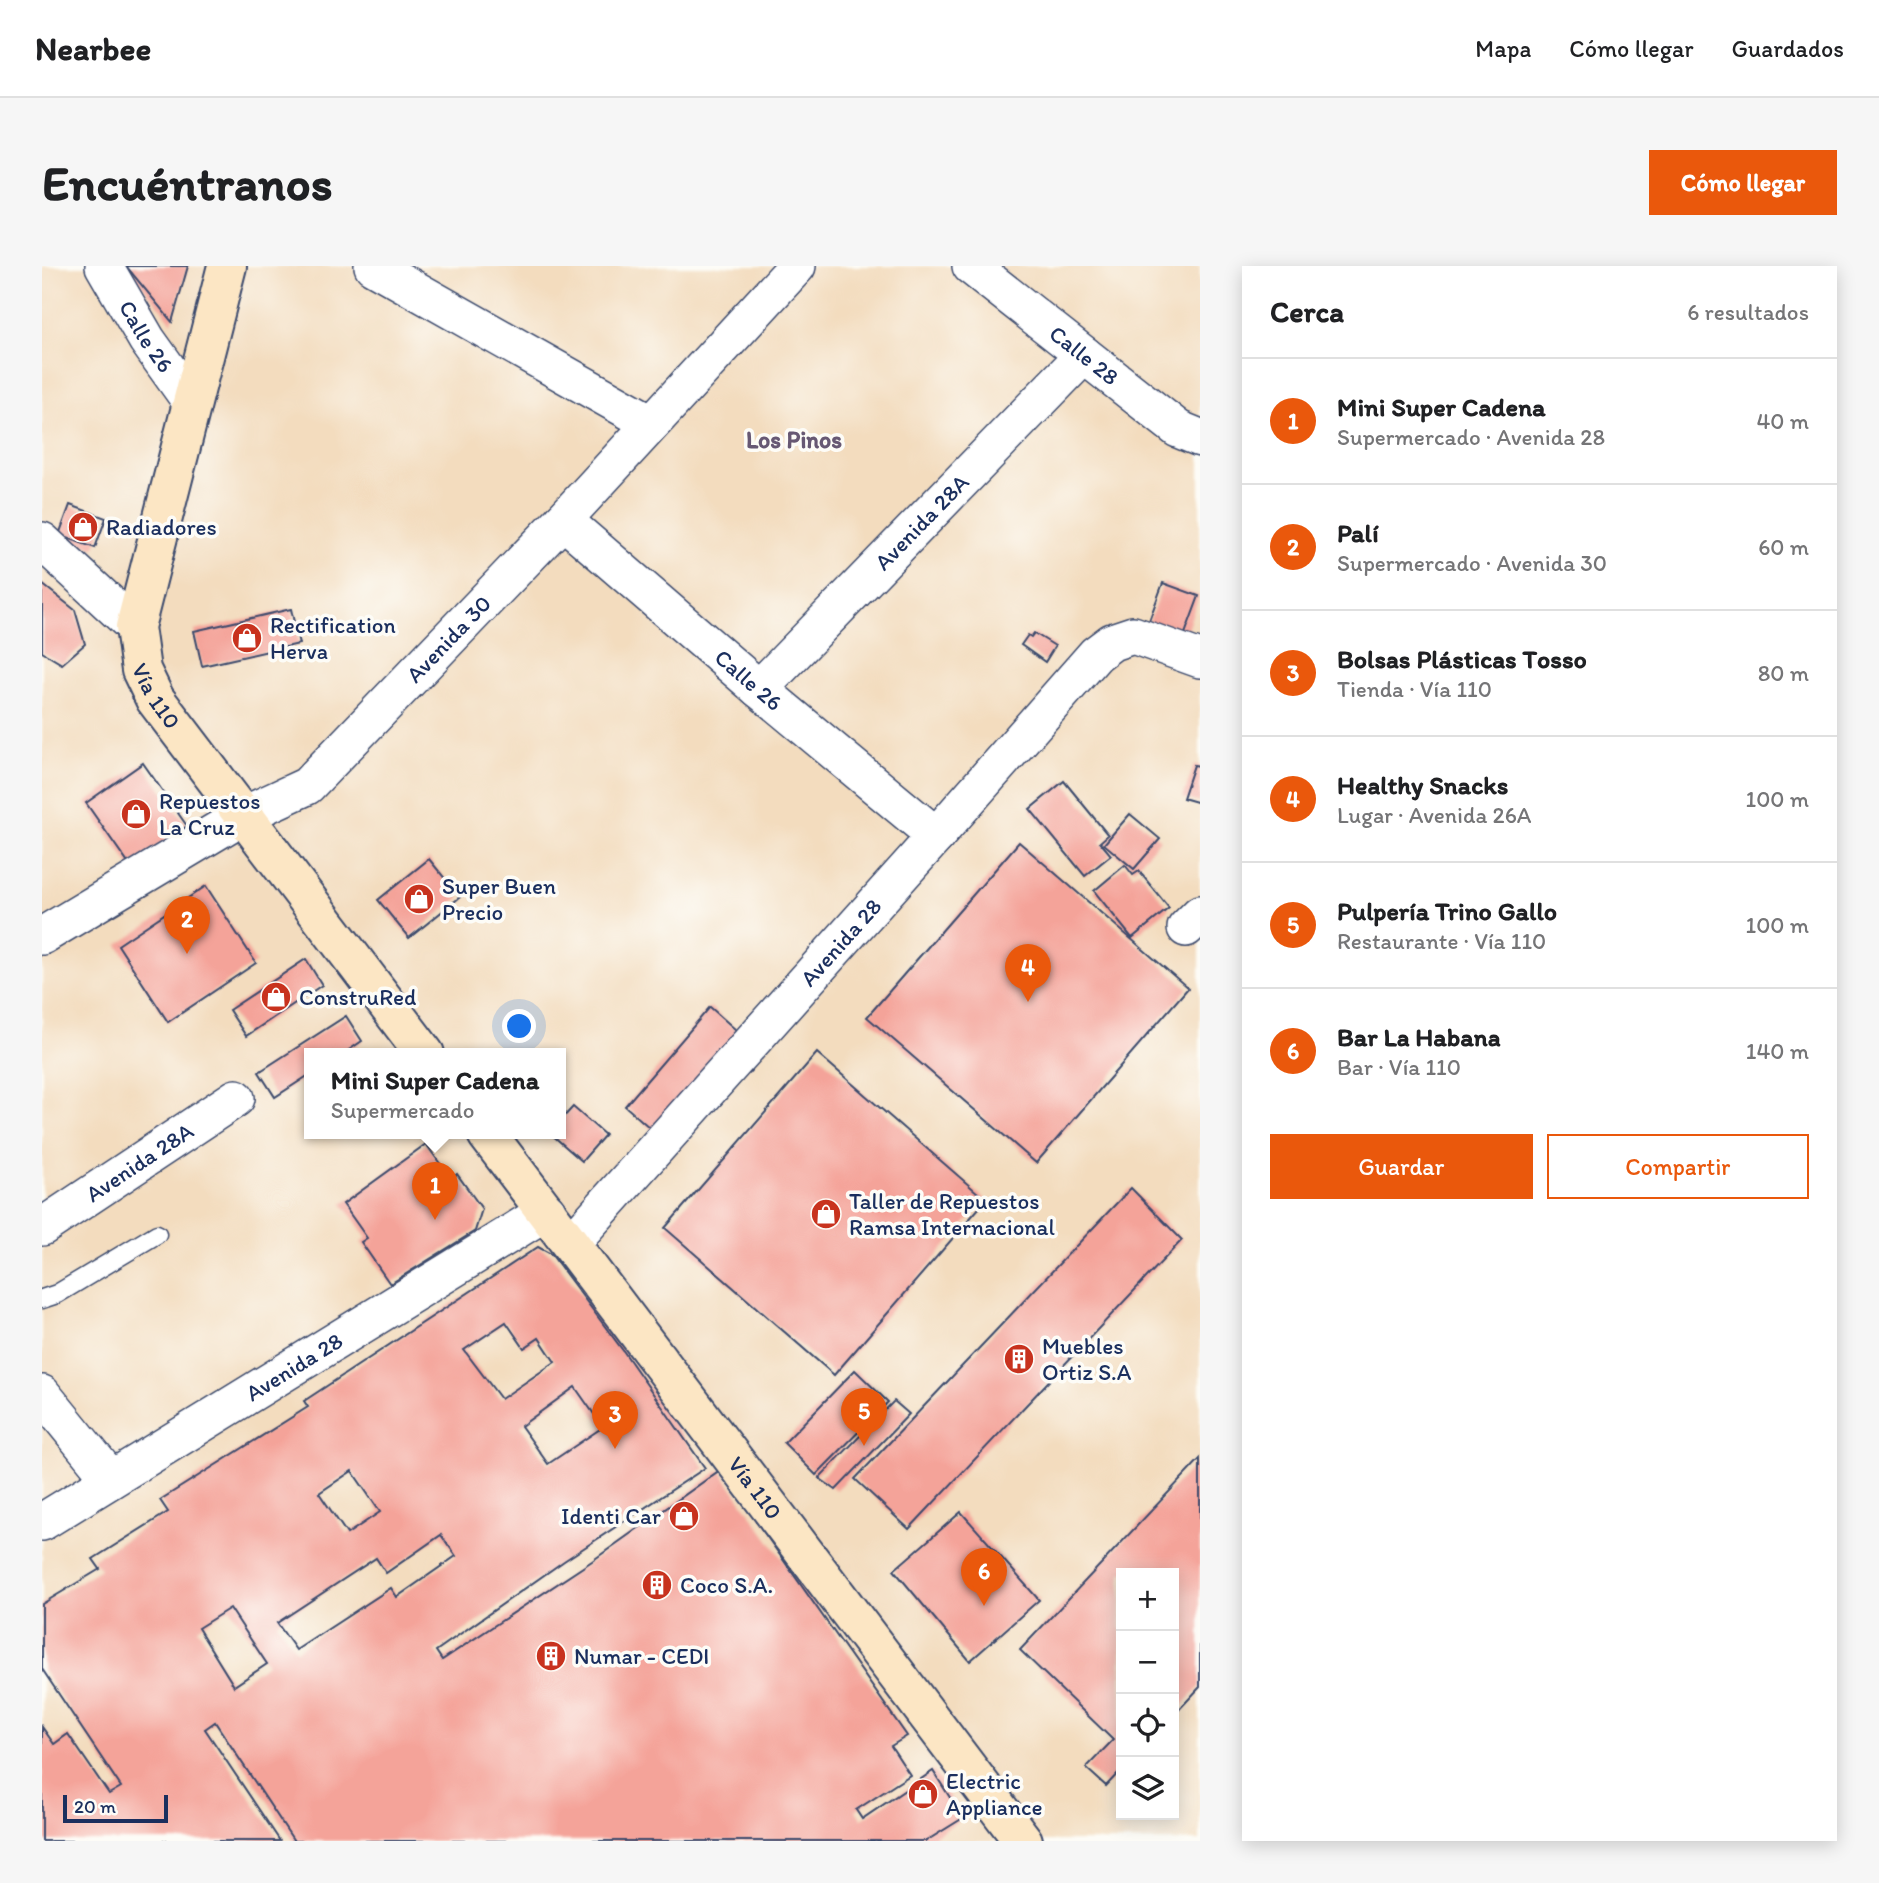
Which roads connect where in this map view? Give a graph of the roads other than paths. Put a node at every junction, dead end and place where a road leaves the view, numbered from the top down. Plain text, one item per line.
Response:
1 (104, 266) edge
2 (227, 266) edge
3 (373, 266) edge
4 (797, 266) edge
5 (971, 266) edge
6 (1084, 355) junction
7 (192, 403) junction
8 (651, 423) junction
9 (1200, 438) edge
10 (563, 520) junction
11 (42, 541) edge
12 (135, 627) junction
13 (1200, 659) edge
14 (759, 689) junction
15 (242, 816) junction
16 (936, 836) junction
17 (42, 936) edge
18 (420, 1048) edge
19 (236, 1098) dead end
20 (491, 1139) edge
21 (547, 1211) junction
22 (42, 1227) edge
23 (156, 1234) dead end
24 (571, 1243) junction
25 (42, 1299) edge
26 (42, 1394) edge
27 (111, 1479) junction
28 (42, 1522) edge
29 (1023, 1841) edge

1 - 7 street, Calle 26
2 - 7 main road, Vía 110
3 - 8 street
4 - 8 street, Avenida 30
5 - 6 street, Calle 28
6 - 9 street, Calle 28
6 - 14 street, Avenida 28A
7 - 12 main road, Vía 110
8 - 10 street, Avenida 30
10 - 14 street, Calle 26
10 - 15 street, Avenida 30
11 - 12 street
12 - 15 main road, Vía 110
13 - 16 street, Avenida 28
14 - 16 street, Calle 26
15 - 17 street, Avenida 30
15 - 18 main road, Vía 110
16 - 24 street, Avenida 28
19 - 22 street, Avenida 28A
20 - 21 main road, Vía 110
21 - 24 main road, Vía 110
21 - 27 street, Avenida 28
23 - 25 lane
24 - 29 main road, Vía 110
26 - 27 street
27 - 28 street, Avenida 28

